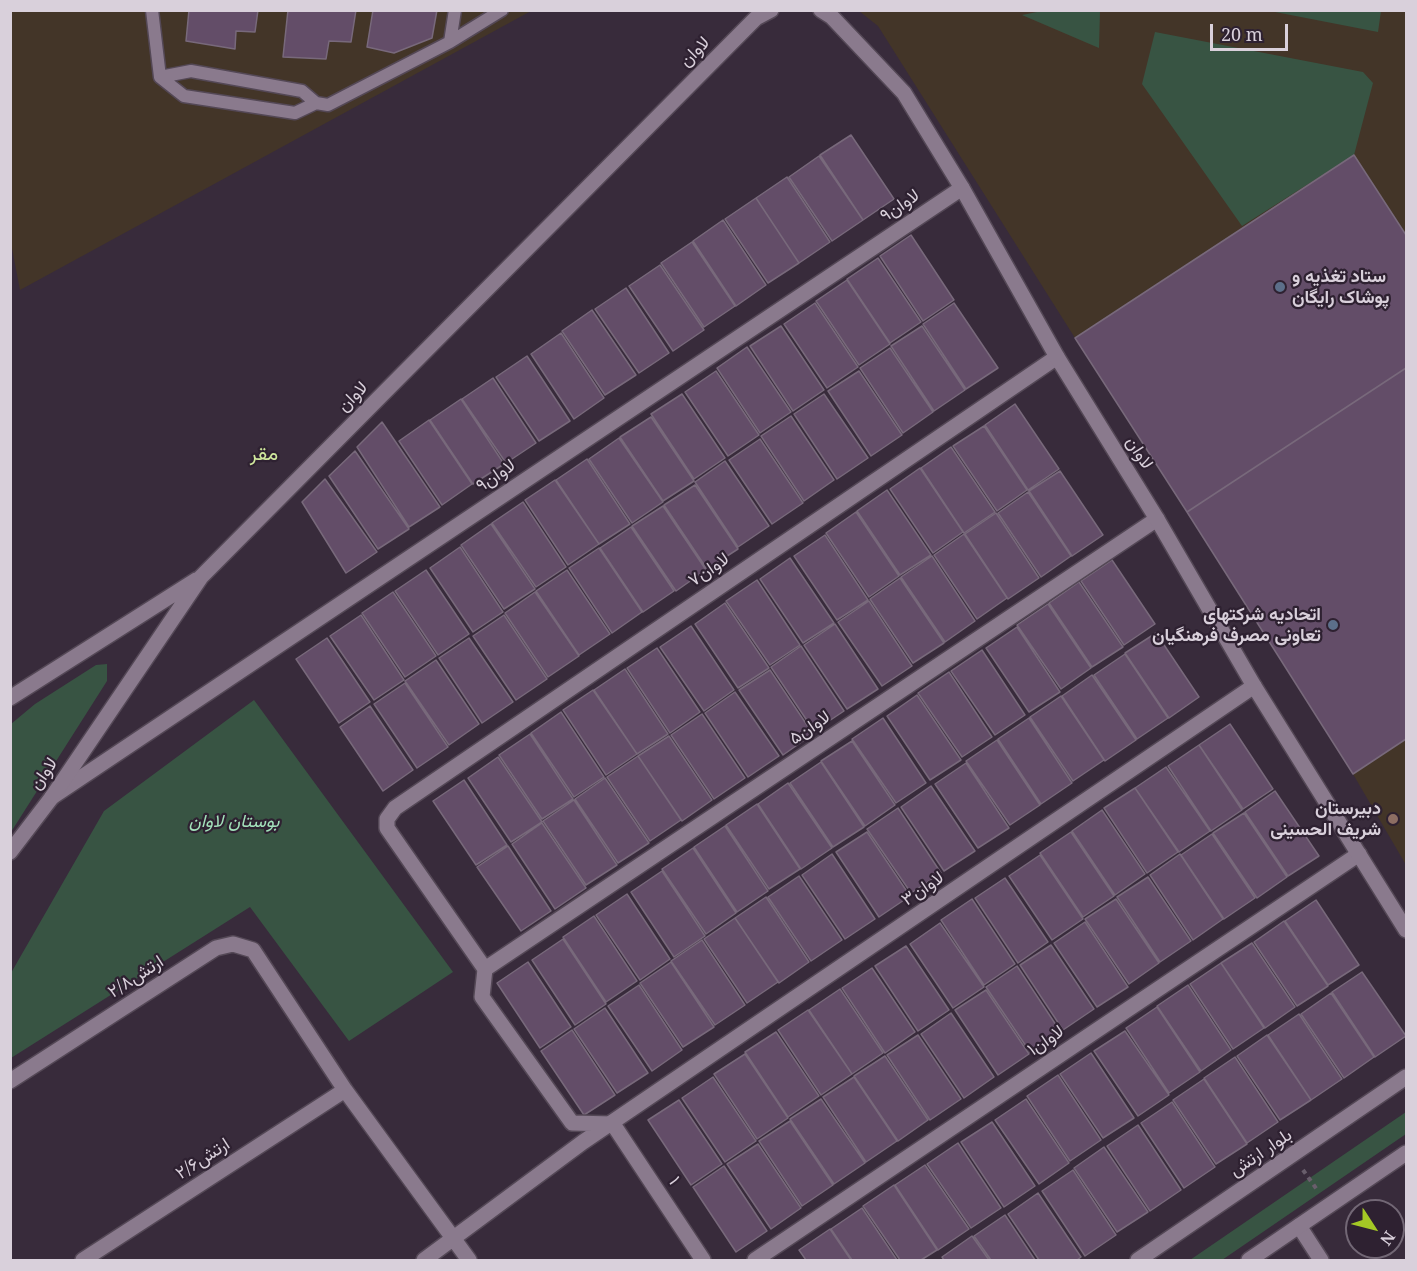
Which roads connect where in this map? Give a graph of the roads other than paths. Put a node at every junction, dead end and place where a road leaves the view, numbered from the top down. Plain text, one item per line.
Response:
1 (152, 10) edge
2 (454, 10) edge
3 (502, 10) edge
4 (771, 10) edge
5 (821, 10) edge
6 (450, 42) junction
7 (160, 78) junction
8 (316, 103) junction
9 (962, 188) junction
10 (1057, 357) junction
11 (1157, 519) junction
12 (201, 577) junction
13 (1254, 686) junction
14 (10, 698) edge
15 (52, 797) junction
16 (10, 852) edge
17 (1359, 854) junction
18 (1407, 930) edge
19 (485, 969) junction
20 (1407, 1077) edge
21 (10, 1081) edge
22 (345, 1090) junction
23 (613, 1124) junction
24 (1407, 1153) edge
25 (1299, 1226) junction
26 (454, 1240) junction
27 (83, 1260) edge
28 (424, 1260) edge
29 (469, 1260) edge
30 (703, 1260) edge
31 (755, 1260) edge
32 (1138, 1260) edge
33 (1249, 1260) edge
34 (1322, 1260) edge

1 - 7 lane
2 - 6 lane
3 - 6 lane
4 - 12 street, لاوان
5 - 9 street, لاوان
6 - 8 lane
7 - 8 lane
7 - 8 lane
9 - 10 street, لاوان
9 - 15 street, ۹لاوان
10 - 11 street, لاوان
10 - 19 street, ۷لاوان
11 - 13 street, لاوان
11 - 19 street, ۵لاوان
12 - 14 street
12 - 15 street, لاوان
13 - 17 street, لاوان
13 - 23 street, ۳لاوان
15 - 16 street, لاوان
17 - 18 street, لاوان
17 - 31 street, ۱لاوان
19 - 23 street
20 - 32 street, بلوار ارتش
21 - 22 street, ۲/۸ارتش
22 - 26 street
22 - 27 street, ۲/۶ارتش
23 - 26 street, ۳لاوان
23 - 30 street, ۱
24 - 25 street
25 - 33 street
25 - 34 street
26 - 28 street, ۳لاوان
26 - 29 street

